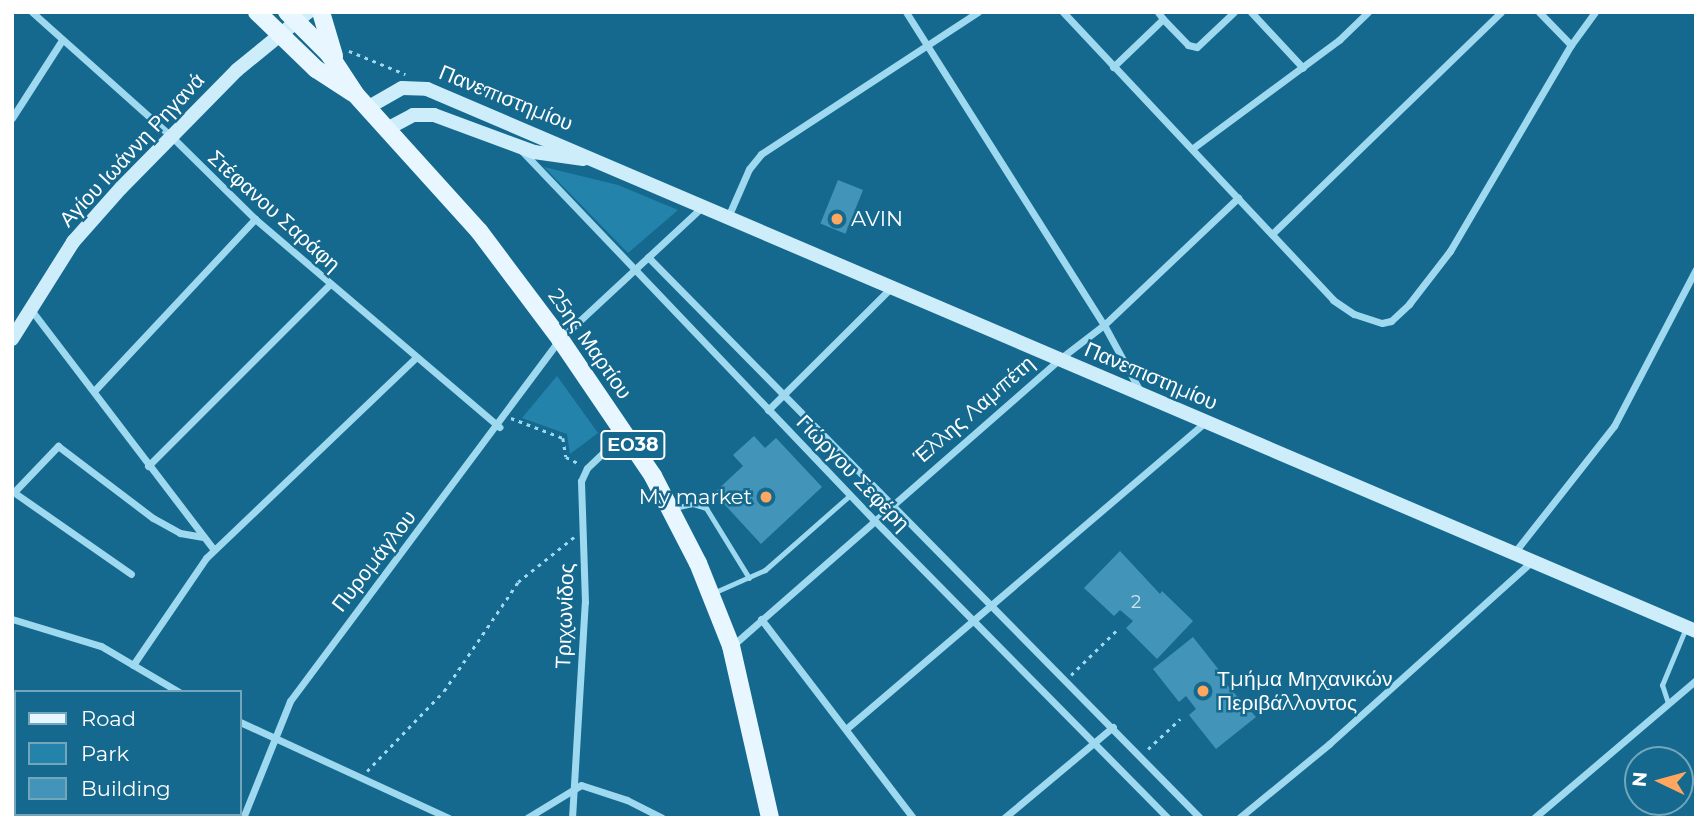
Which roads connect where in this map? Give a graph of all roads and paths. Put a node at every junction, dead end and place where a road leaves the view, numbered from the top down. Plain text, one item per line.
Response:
1 (33, 12) edge
2 (257, 12) edge
3 (321, 12) edge
4 (906, 12) edge
5 (978, 12) edge
6 (1063, 12) edge
7 (1234, 12) edge
8 (1251, 12) edge
9 (1368, 12) edge
10 (1501, 12) edge
11 (1539, 12) edge
12 (1595, 12) edge
13 (297, 15) edge
14 (1160, 16) edge
15 (281, 34) junction
16 (62, 40) junction
17 (330, 43) junction
18 (926, 45) junction
19 (1571, 45) junction
20 (337, 62) junction
21 (1113, 68) junction
22 (1303, 68) junction
23 (410, 87) junction
24 (361, 102) junction
25 (12, 118) edge
26 (387, 129) junction
27 (173, 138) junction
28 (518, 147) junction
29 (1193, 148) junction
30 (589, 159) junction
31 (1238, 198) junction
32 (703, 206) junction
33 (728, 217) junction
34 (255, 219) junction
35 (1272, 234) junction
36 (648, 257) junction
37 (634, 269) junction
38 (1696, 269) edge
39 (329, 285) junction
40 (891, 288) junction
41 (32, 311) junction
42 (1104, 326) junction
43 (12, 339) edge
44 (561, 340) junction
45 (416, 357) junction
46 (1057, 361) junction
47 (94, 391) junction
48 (1142, 394) junction
49 (782, 396) junction
50 (768, 410) junction
51 (507, 417) junction
52 (1204, 423) junction
53 (499, 427) junction
54 (624, 433) junction
55 (148, 466) junction
56 (587, 468) junction
57 (13, 492) edge
58 (850, 495) junction
59 (890, 506) junction
60 (671, 509) junction
61 (874, 520) junction
62 (584, 534) junction
63 (202, 537) junction
64 (214, 551) junction
65 (1514, 553) junction
66 (1532, 561) junction
67 (131, 574) dead end
68 (749, 578) junction
69 (710, 594) junction
70 (994, 606) junction
71 (12, 619) edge
72 (761, 619) junction
73 (976, 621) junction
74 (1119, 628) dead end
75 (1691, 629) edge
76 (732, 646) junction
77 (133, 665) junction
78 (1066, 679) junction
79 (1696, 680) edge
80 (176, 690) edge
81 (1668, 703) junction
82 (1181, 719) dead end
83 (242, 723) edge
84 (1113, 727) junction
85 (846, 729) junction
86 (274, 737) junction
87 (1094, 744) junction
88 (1140, 756) junction
89 (362, 776) junction
90 (572, 787) junction
91 (1242, 817) edge
92 (243, 818) edge
93 (449, 818) edge
94 (527, 818) edge
95 (572, 818) edge
96 (662, 818) edge
97 (770, 818) edge
98 (913, 818) edge
99 (1003, 818) edge
100 (1168, 818) edge
101 (1200, 818) edge
102 (1534, 818) edge

1 - 16 street, Στέφανου Σαράφη
2 - 15 main road, ΕΟ38
3 - 17 main road
4 - 18 street
5 - 18 street
6 - 21 street
7 - 14 street
8 - 22 street
9 - 22 street
10 - 35 street
11 - 19 street
12 - 19 street
13 - 15 street, Αγίου Ιωάννη Ρηγανά
13 - 20 main road, ΕΟ38
14 - 21 street
15 - 24 main road, ΕΟ38
15 - 27 street, Αγίου Ιωάννη Ρηγανά
16 - 25 street
16 - 27 street, Στέφανου Σαράφη
17 - 20 main road
17 - 23 path
18 - 33 street
18 - 42 street
19 - 35 street
20 - 24 main road, ΕΟ38
21 - 29 street
22 - 29 street
23 - 24 street, Πανεπιστημίου
23 - 30 street, Πανεπιστημίου
24 - 26 main road, 25ης Μαρτίου / ΕΟ38
26 - 28 street, Πανεπιστημίου
26 - 44 main road, 25ης Μαρτίου / ΕΟ38
27 - 34 street, Στέφανου Σαράφη
27 - 41 street, Αγίου Ιωάννη Ρηγανά
28 - 30 street, Πανεπιστημίου
28 - 37 street, Γιώργου Σεφέρη
29 - 31 street
30 - 32 street, Πανεπιστημίου
31 - 35 street
31 - 42 street, Έλλης Λαμπέτη
32 - 33 street, Πανεπιστημίου
32 - 36 street, Πυρομάγλου
33 - 40 street, Πανεπιστημίου
34 - 39 street, Στέφανου Σαράφη
34 - 47 street
36 - 37 street, Πυρομάγλου
36 - 49 street, Γιώργου Σεφέρη
37 - 44 street, Πυρομάγλου
37 - 50 street, Γιώργου Σεφέρη
38 - 65 street
39 - 45 street, Στέφανου Σαράφη
39 - 55 street
40 - 46 street, Πανεπιστημίου
40 - 49 street
41 - 43 street, Αγίου Ιωάννη Ρηγανά
41 - 47 street
42 - 46 street, Έλλης Λαμπέτη
42 - 48 street
44 - 51 street, Πυρομάγλου
44 - 54 main road, 25ης Μαρτίου / ΕΟ38
45 - 53 street, Στέφανου Σαράφη
45 - 64 street
46 - 48 street, Πανεπιστημίου
46 - 59 street, Έλλης Λαμπέτη
47 - 55 street
48 - 52 street, Πανεπιστημίου
49 - 50 street
49 - 59 street, Γιώργου Σεφέρη
50 - 58 street, Γιώργου Σεφέρη
51 - 53 street, Πυρομάγλου
51 - 56 path
52 - 65 street, Πανεπιστημίου
52 - 70 street
53 - 86 street, Πυρομάγλου
54 - 56 street
54 - 60 main road, 25ης Μαρτίου / ΕΟ38
55 - 63 street
56 - 62 street, Τριχωνίδος
57 - 63 street
57 - 67 street
58 - 61 street, Γιώργου Σεφέρη
58 - 68 lane
59 - 61 street, Έλλης Λαμπέτη
59 - 70 street, Γιώργου Σεφέρη
60 - 68 lane
60 - 69 main road, 25ης Μαρτίου / ΕΟ38
61 - 72 street, Έλλης Λαμπέτη
61 - 73 street, Γιώργου Σεφέρη
62 - 89 path
62 - 90 street, Τριχωνίδος
63 - 64 street
64 - 77 street
65 - 66 street, Πανεπιστημίου
66 - 75 street, Πανεπιστημίου
66 - 91 street
68 - 69 lane
69 - 76 main road, 25ης Μαρτίου / ΕΟ38
70 - 73 street
70 - 78 street, Γιώργου Σεφέρη
71 - 77 street
72 - 76 street, Έλλης Λαμπέτη
72 - 85 street
73 - 85 street
73 - 87 street, Γιώργου Σεφέρη
74 - 78 path
75 - 81 lane
76 - 97 main road, 25ης Μαρτίου / ΕΟ38
77 - 80 street
78 - 84 street, Γιώργου Σεφέρη
79 - 81 street
81 - 102 street
82 - 88 path
83 - 86 street
84 - 87 street
84 - 88 street, Γιώργου Σεφέρη
85 - 98 street
86 - 89 street
86 - 92 street, Πυρομάγλου
87 - 99 street
87 - 100 street, Γιώργου Σεφέρη
88 - 101 street, Γιώργου Σεφέρη
89 - 93 street
90 - 94 street
90 - 95 street, Τριχωνίδος
90 - 96 street

